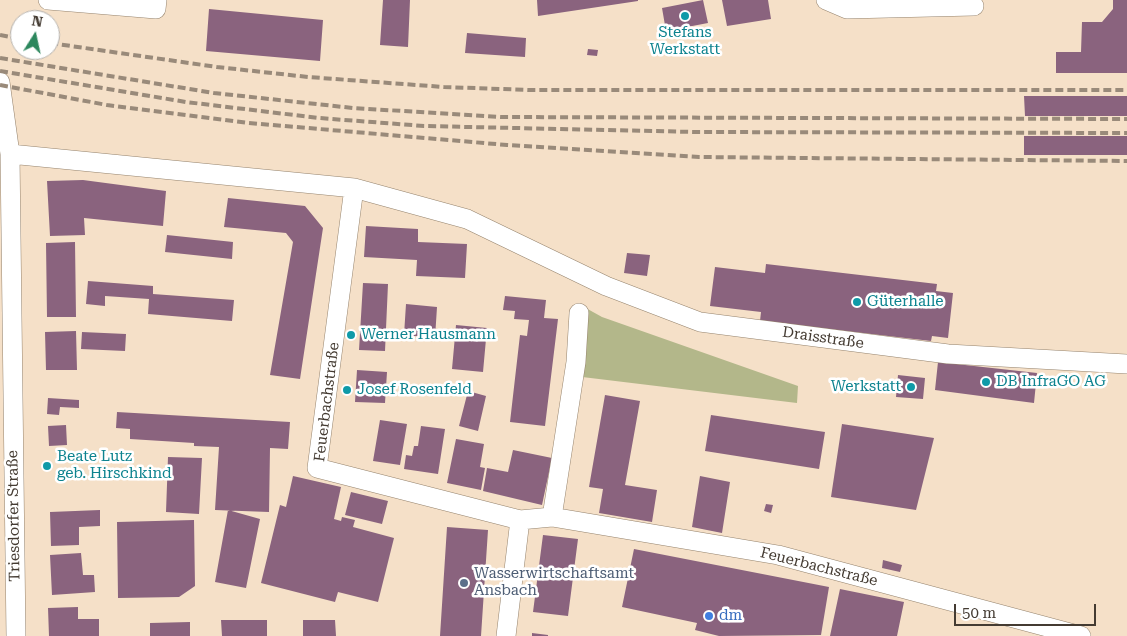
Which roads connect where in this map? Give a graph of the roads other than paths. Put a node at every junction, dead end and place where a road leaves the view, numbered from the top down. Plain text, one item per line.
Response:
1 (48, 0) edge
2 (157, 0) edge
3 (826, 0) edge
4 (974, 6) dead end
5 (0, 82) edge
6 (4, 126) edge
7 (10, 154) junction
8 (354, 188) junction
9 (579, 313) dead end
10 (1127, 364) edge
11 (552, 518) junction
12 (520, 520) junction
13 (7, 528) edge
14 (16, 636) edge
15 (506, 636) edge
16 (1081, 636) edge

1 - 2 street
3 - 4 street
5 - 6 street, Triesdorfer Straße
6 - 7 street, Triesdorfer Straße
7 - 8 street
7 - 13 street, Triesdorfer Straße
8 - 10 street, Draisstraße
8 - 12 street, Feuerbachstraße
9 - 11 street
11 - 12 street, Feuerbachstraße
11 - 16 street, Feuerbachstraße
12 - 15 street
13 - 14 street, Triesdorfer Straße

